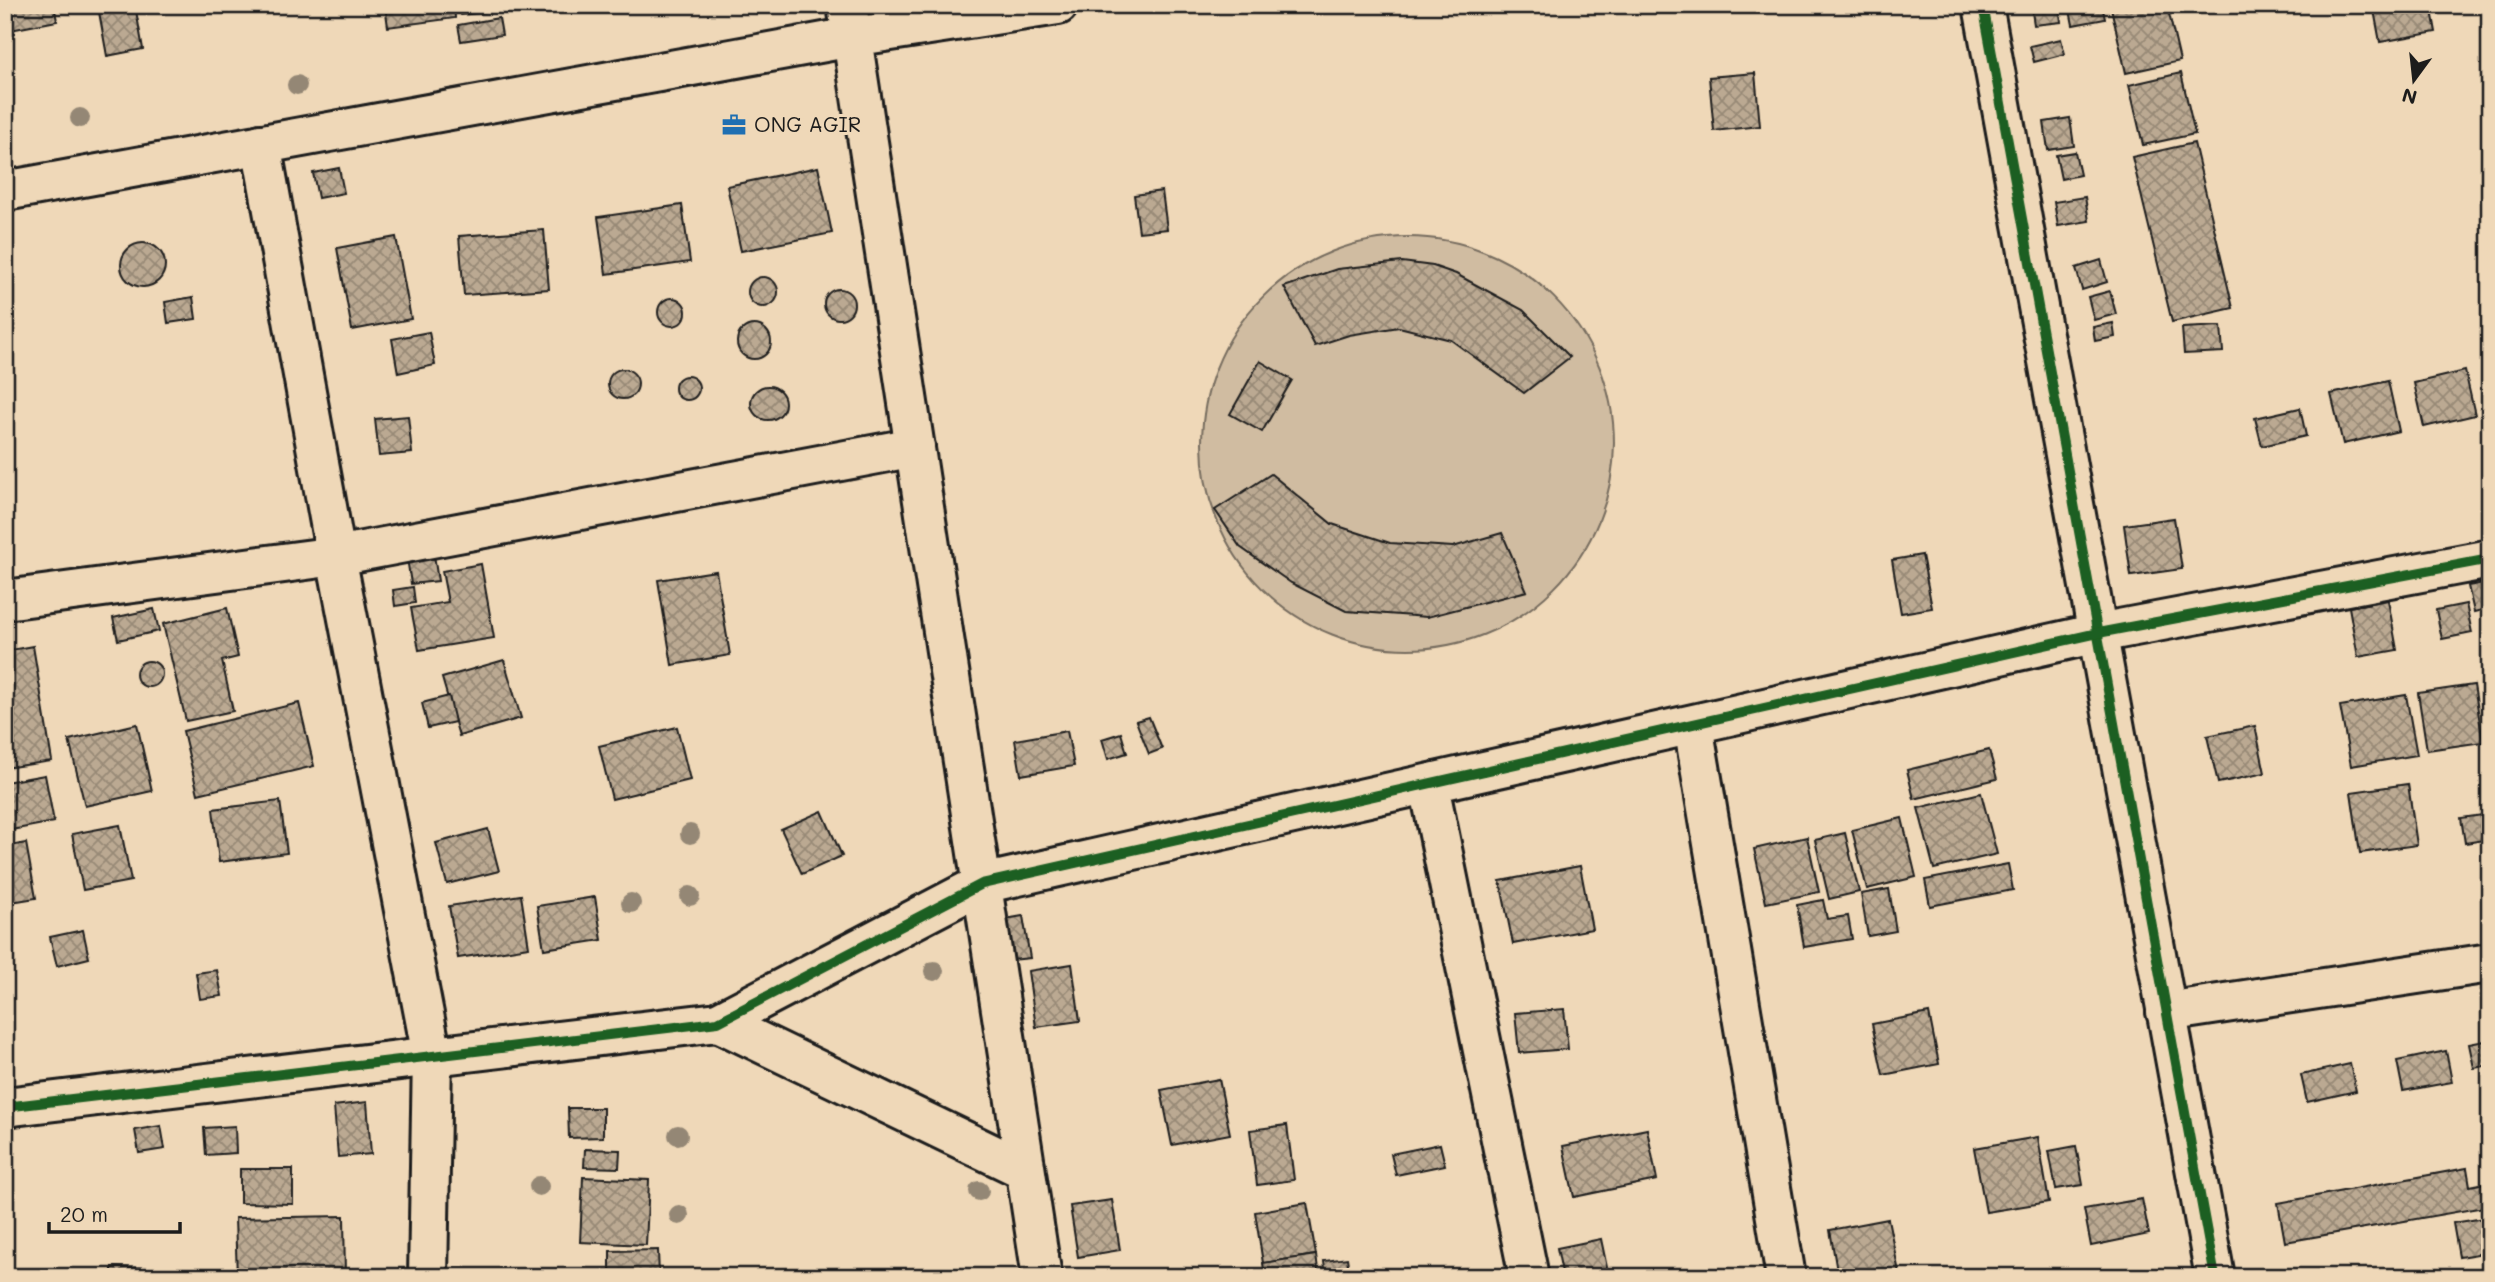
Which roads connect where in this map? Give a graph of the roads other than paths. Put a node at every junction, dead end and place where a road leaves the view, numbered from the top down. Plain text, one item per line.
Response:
1 (1058, 5) edge
2 (1983, 5) edge
3 (850, 21) edge
4 (261, 144) junction
5 (5, 191) edge
6 (915, 447) junction
7 (336, 556) junction
8 (2490, 559) edge
9 (5, 600) edge
10 (2098, 634) junction
11 (1693, 725) junction
12 (1429, 785) junction
13 (982, 884) junction
14 (2490, 964) edge
15 (2166, 1012) junction
16 (718, 1022) junction
17 (432, 1056) junction
18 (5, 1107) edge
19 (1025, 1170) junction
20 (428, 1277) edge
21 (1042, 1277) edge
22 (1529, 1277) edge
23 (1786, 1277) edge
24 (2215, 1277) edge

1 - 3 street
2 - 10 street
3 - 4 street
3 - 6 street
4 - 5 street
4 - 7 street
6 - 7 street
6 - 13 street
7 - 9 street
7 - 17 street
8 - 10 street
10 - 11 street
10 - 15 street
11 - 12 street
11 - 23 street
12 - 13 street
12 - 22 street
13 - 16 street
13 - 19 street
14 - 15 street
15 - 24 street
16 - 17 street
16 - 19 street
17 - 18 street
17 - 20 street
19 - 21 street

